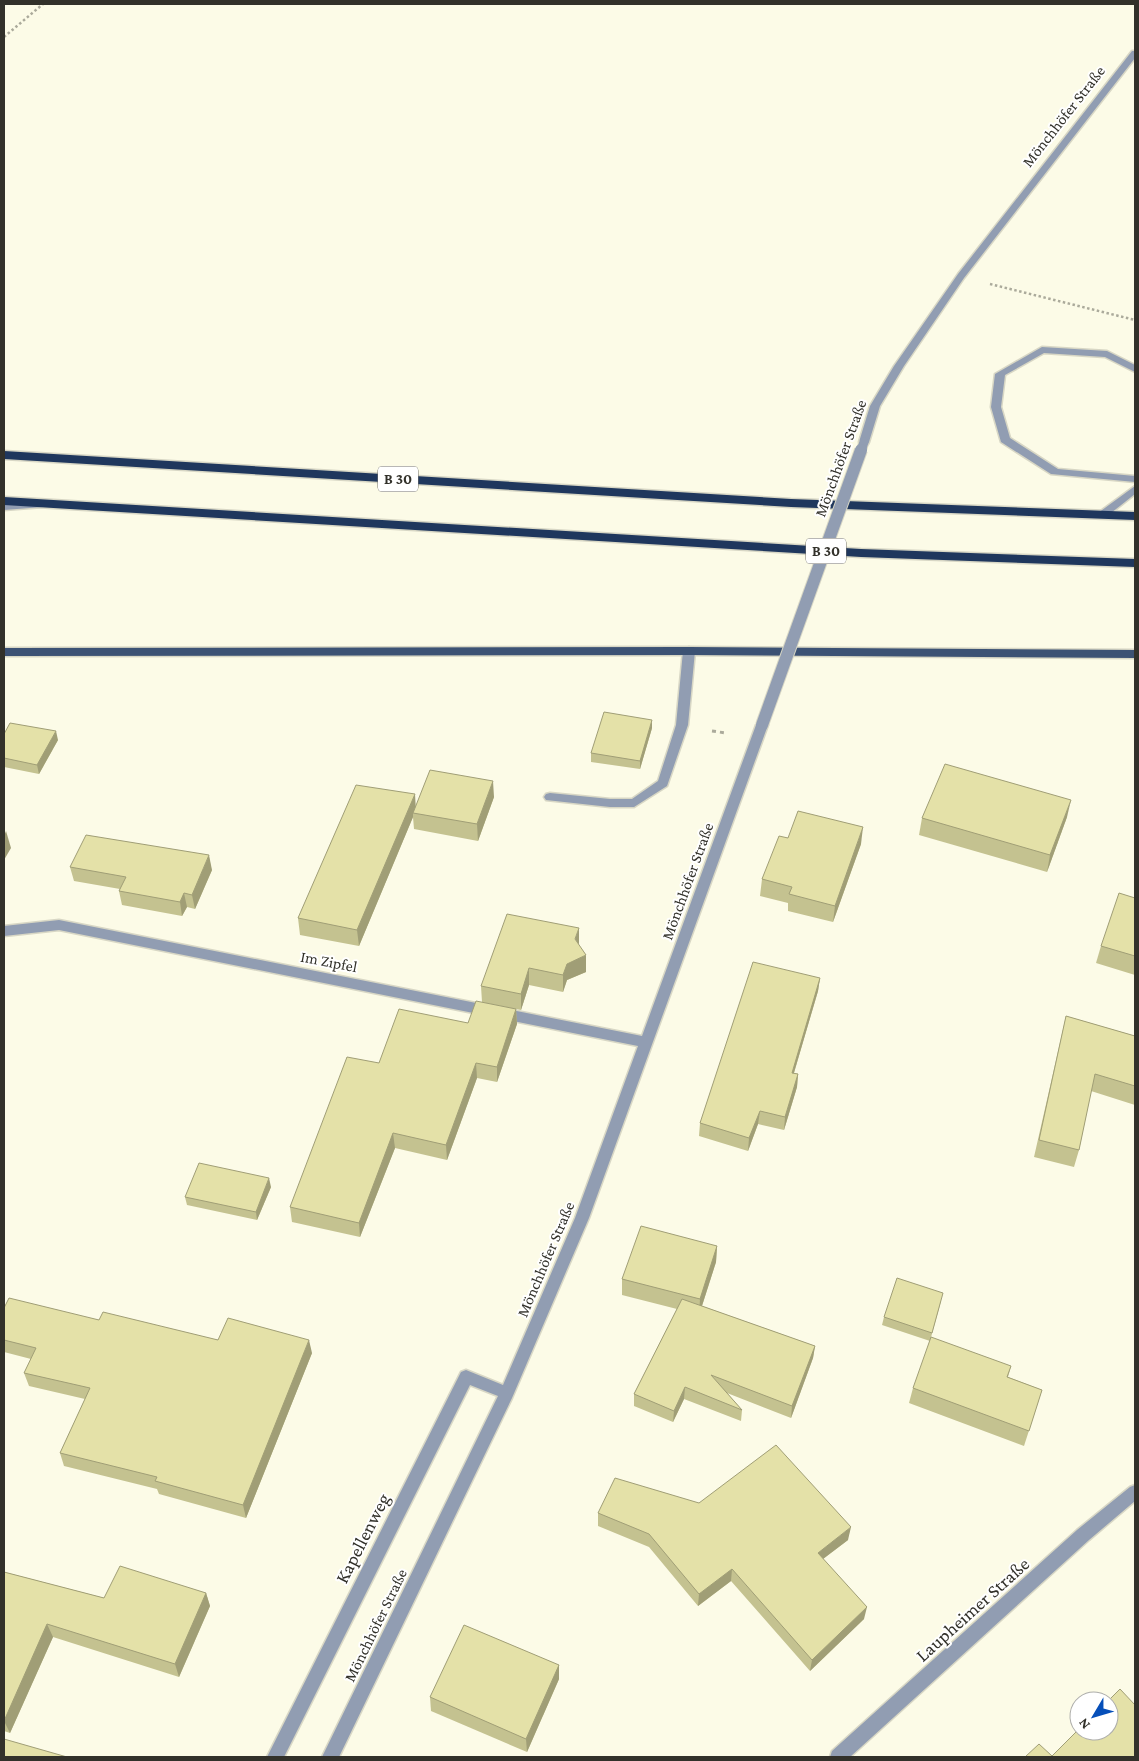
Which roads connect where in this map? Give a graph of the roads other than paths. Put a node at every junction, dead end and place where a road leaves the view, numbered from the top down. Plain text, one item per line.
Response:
1 (1135, 53) edge
2 (1135, 369) edge
3 (4, 455) edge
4 (1135, 479) edge
5 (1135, 489) edge
6 (4, 501) edge
7 (52, 505) junction
8 (4, 507) edge
9 (1102, 515) junction
10 (1135, 516) edge
11 (1135, 563) edge
12 (689, 651) junction
13 (4, 652) edge
14 (1135, 654) edge
15 (550, 797) dead end
16 (4, 931) edge
17 (647, 1042) junction
18 (507, 1392) junction
19 (1135, 1492) edge
20 (275, 1757) edge
21 (330, 1757) edge
22 (838, 1757) edge

1 - 17 street, Mönchhöfer Straße, bridge
2 - 4 street
3 - 9 highway, B 30
5 - 9 street
6 - 7 highway, B 30
7 - 8 street
7 - 11 highway, B 30
9 - 10 highway, B 30
12 - 13 main road
12 - 14 main road
12 - 15 street
16 - 17 street, Im Zipfel
17 - 18 street, Mönchhöfer Straße
18 - 20 street, Kapellenweg
18 - 21 street, Mönchhöfer Straße
19 - 22 street, Laupheimer Straße

